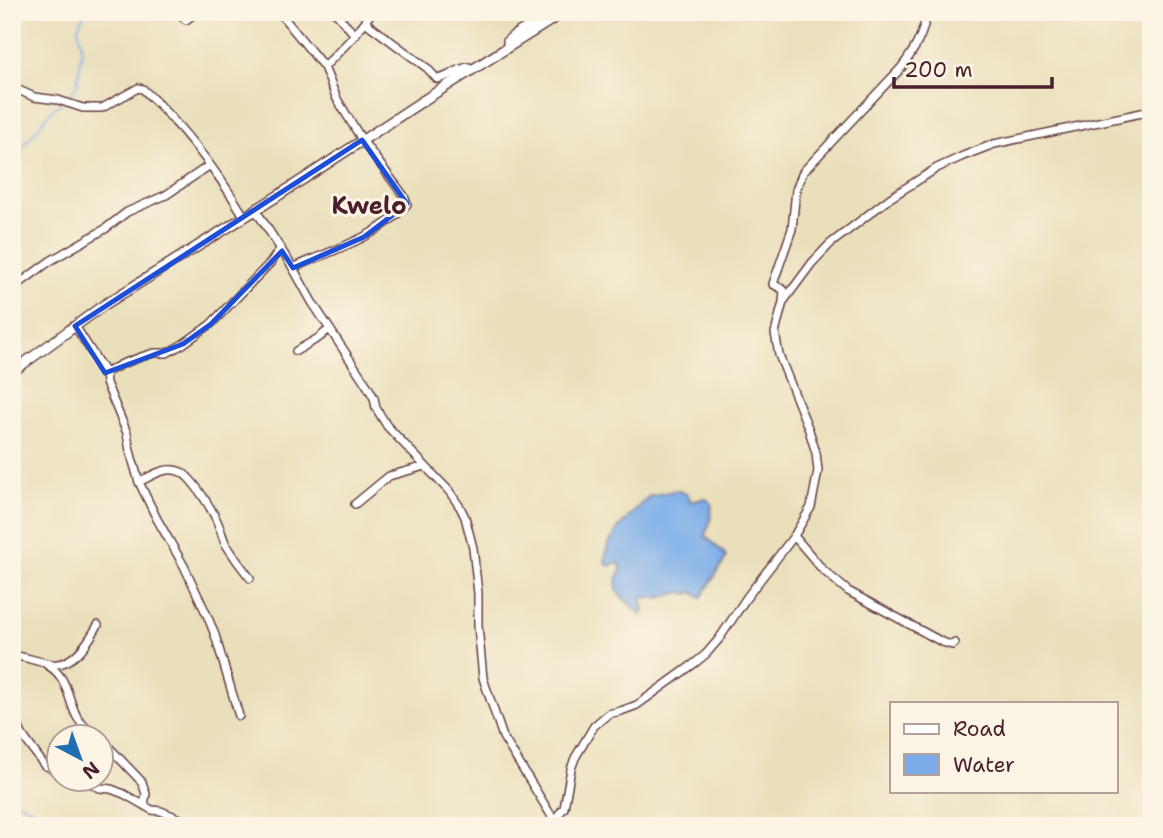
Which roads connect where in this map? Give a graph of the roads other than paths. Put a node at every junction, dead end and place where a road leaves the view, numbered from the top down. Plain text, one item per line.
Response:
1 (178, 12) edge
2 (197, 12) edge
3 (279, 12) edge
4 (335, 12) edge
5 (372, 12) edge
6 (564, 12) edge
7 (926, 12) edge
8 (547, 14) dead end
9 (365, 22) junction
10 (355, 35) junction
11 (507, 47) junction
12 (324, 67) junction
13 (472, 70) junction
14 (12, 87) edge
15 (1151, 111) edge
16 (362, 139) junction
17 (210, 165) junction
18 (255, 209) junction
19 (244, 216) junction
20 (281, 248) junction
21 (293, 268) junction
22 (12, 289) edge
23 (783, 302) junction
24 (75, 326) junction
25 (329, 329) junction
26 (296, 351) dead end
27 (12, 372) edge
28 (105, 373) junction
29 (425, 466) junction
30 (139, 482) junction
31 (355, 504) dead end
32 (794, 536) junction
33 (250, 578) dead end
34 (98, 625) dead end
35 (956, 643) dead end
36 (12, 655) edge
37 (38, 660) junction
38 (12, 714) edge
39 (239, 716) dead end
40 (80, 722) edge
41 (116, 755) edge
42 (46, 766) edge
43 (116, 791) edge
44 (144, 805) junction
45 (555, 823) edge
46 (209, 826) edge

1 - 2 street
3 - 12 street
4 - 10 street
5 - 9 street
6 - 11 main road
7 - 23 street
8 - 11 street
9 - 10 street
9 - 13 street
10 - 12 street
11 - 13 main road
12 - 16 street
13 - 16 main road
14 - 17 street
15 - 23 street
16 - 18 main road
16 - 21 street
17 - 19 street
17 - 22 street
18 - 19 main road
18 - 20 street
19 - 24 main road
20 - 21 street
20 - 28 street
21 - 25 street
23 - 32 street
24 - 27 main road
24 - 28 street
25 - 26 street
25 - 29 street
28 - 30 street
29 - 31 street
29 - 45 street
30 - 33 street
30 - 39 street
32 - 35 street
32 - 45 street
34 - 37 street
36 - 37 street
37 - 40 street
38 - 42 street
41 - 44 street
43 - 44 street
44 - 46 street

